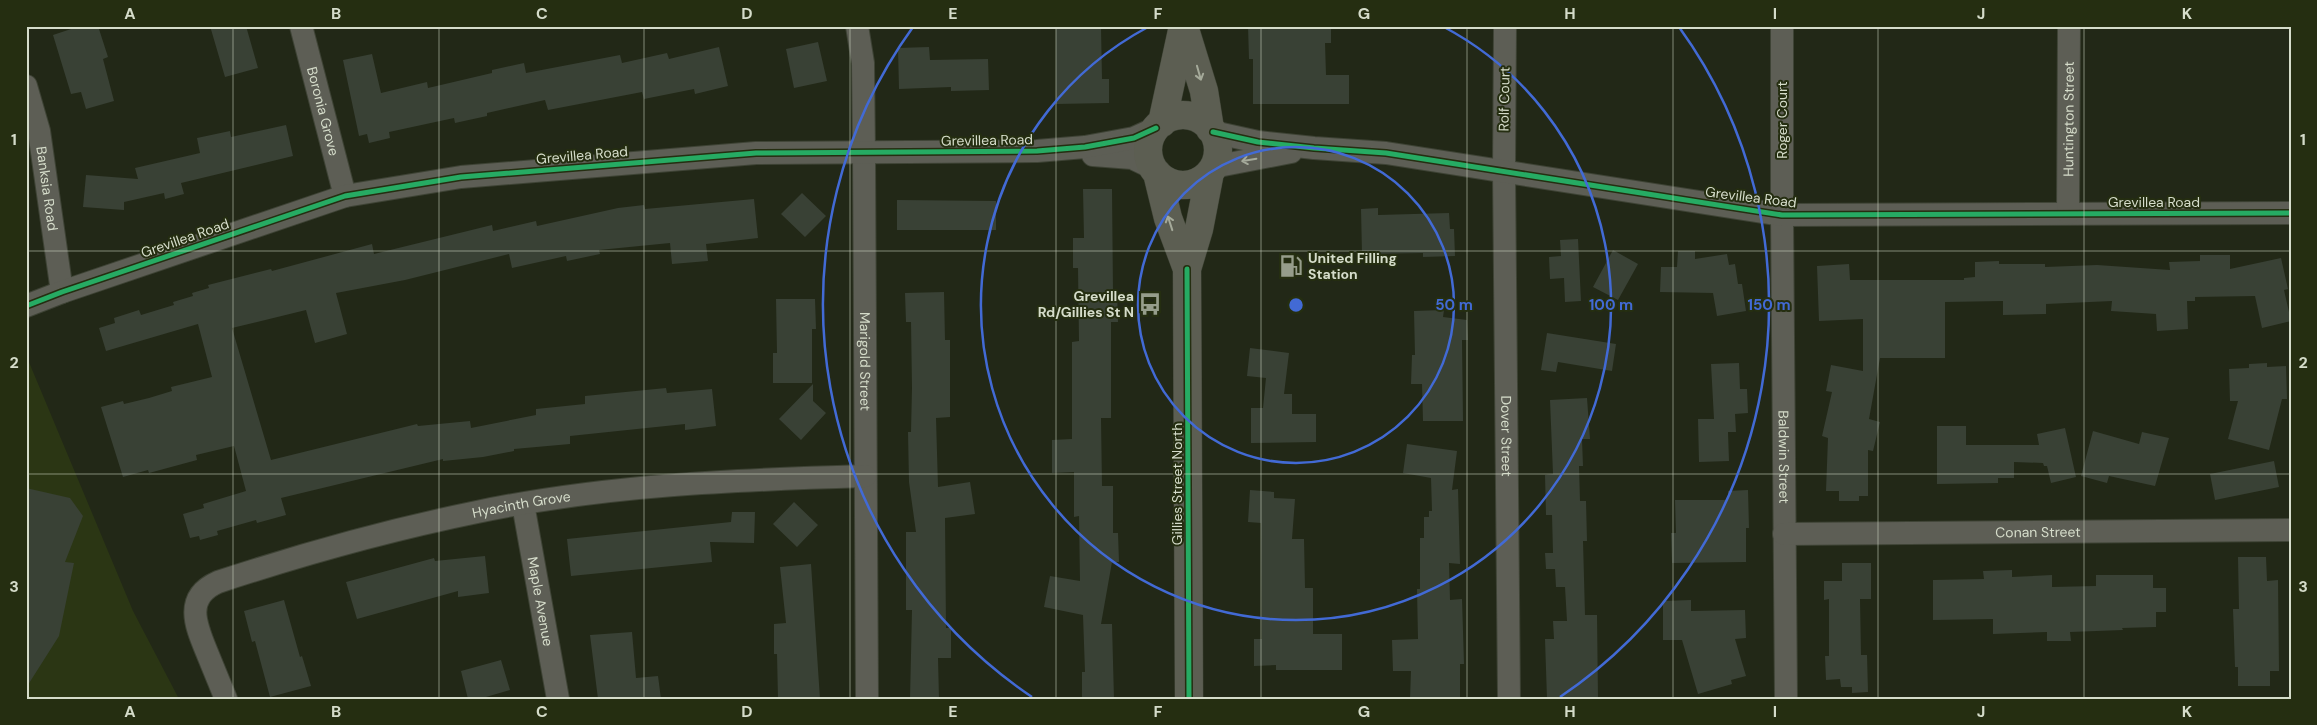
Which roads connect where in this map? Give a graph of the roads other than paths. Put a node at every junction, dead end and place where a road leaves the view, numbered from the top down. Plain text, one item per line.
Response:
1 (301, 26) edge
2 (857, 26) edge
3 (1184, 26) edge
4 (1505, 26) edge
5 (1782, 26) edge
6 (2069, 26) edge
7 (26, 86) edge
8 (1159, 126) junction
9 (1212, 131) junction
10 (1314, 148) junction
11 (1037, 151) junction
12 (864, 153) junction
13 (1155, 170) junction
14 (1212, 170) junction
15 (1504, 172) junction
16 (345, 196) junction
17 (2068, 213) junction
18 (2291, 214) edge
19 (1782, 215) junction
20 (1187, 269) junction
21 (62, 292) junction
22 (26, 306) edge
23 (865, 476) junction
24 (523, 504) junction
25 (2291, 530) edge
26 (1784, 534) junction
27 (226, 699) edge
28 (558, 699) edge
29 (867, 699) edge
30 (1189, 699) edge
31 (1509, 699) edge
32 (1786, 699) edge

1 - 16 street, Boronia Grove
2 - 12 street, Marigold Street
3 - 8 main road, Gillies Street North
3 -> 9 main road, Gillies Street North
4 - 15 street, Rolf Court
5 - 19 street, Roger Court
6 - 17 street, Huntington Street
7 - 21 street, Banksia Road
8 - 9 main road
8 - 11 street, Grevillea Road
8 - 13 main road, Gillies Street North
9 - 10 street, Grevillea Road
9 - 14 main road, Gillies Street North
10 -> 14 street, Grevillea Road
10 - 15 street, Grevillea Road
11 - 12 street, Grevillea Road
11 - 13 street, Grevillea Road
12 - 16 street, Grevillea Road
12 - 23 street, Marigold Street
13 - 14 main road
20 -> 13 main road, Gillies Street North
14 - 20 main road, Gillies Street North
15 - 19 street, Grevillea Road
15 - 31 street, Dover Street
16 - 21 street, Grevillea Road
17 - 18 street, Grevillea Road
17 - 19 street, Grevillea Road
19 - 26 street, Baldwin Street
20 - 30 main road, Gillies Street North
21 - 22 street, Grevillea Road
23 - 24 street, Hyacinth Grove
23 - 29 street, Marigold Street
24 - 27 street, Hyacinth Grove
24 - 28 street, Maple Avenue
25 - 26 street, Conan Street
26 - 32 street, Baldwin Street

